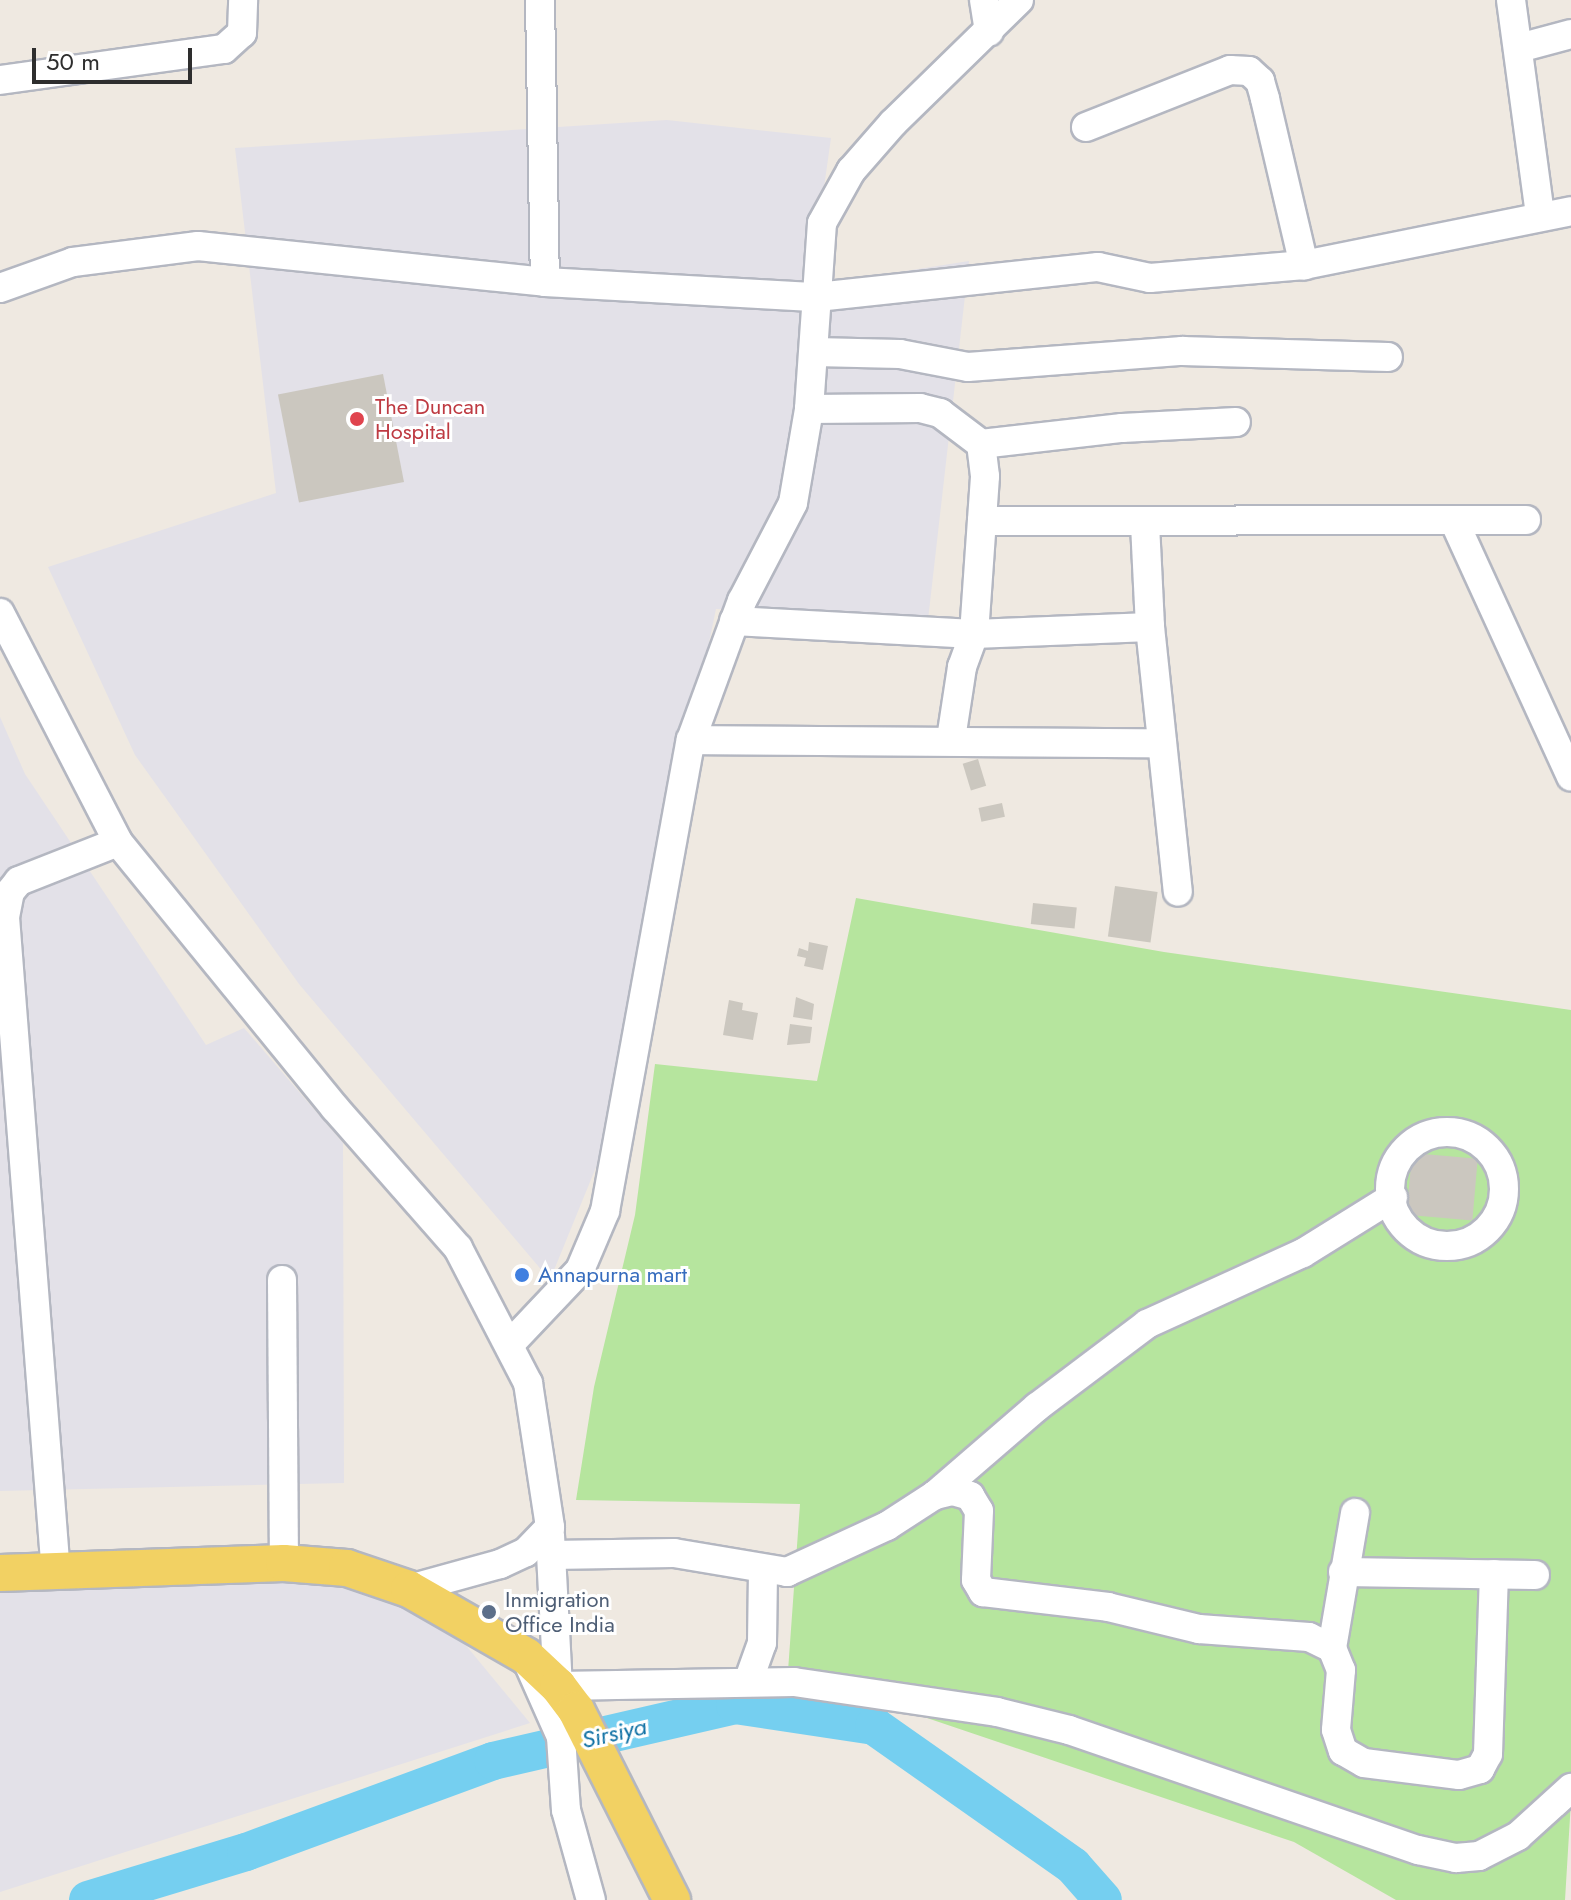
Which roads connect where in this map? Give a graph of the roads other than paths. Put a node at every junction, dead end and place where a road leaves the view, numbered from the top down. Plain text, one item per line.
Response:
1 (243, 0) edge
2 (540, 0) edge
3 (984, 0) edge
4 (1019, 0) edge
5 (1511, 0) edge
6 (989, 32) junction
7 (1571, 34) edge
8 (1519, 48) junction
9 (0, 80) edge
10 (1086, 127) dead end
11 (1571, 211) edge
12 (1540, 215) junction
13 (1304, 265) junction
14 (545, 282) junction
15 (0, 288) edge
16 (817, 297) junction
17 (815, 352) junction
18 (1388, 357) dead end
19 (809, 409) junction
20 (1236, 422) dead end
21 (981, 444) junction
22 (1526, 520) dead end
23 (982, 521) junction
24 (1454, 521) junction
25 (1145, 524) junction
26 (0, 613) edge
27 (734, 621) junction
28 (1150, 627) junction
29 (974, 634) junction
30 (951, 739) junction
31 (691, 740) junction
32 (1162, 743) junction
33 (1571, 777) edge
34 (118, 842) junction
35 (1178, 892) dead end
36 (1393, 1197) junction
37 (282, 1280) dead end
38 (511, 1343) junction
39 (935, 1495) junction
40 (1355, 1513) dead end
41 (550, 1527) junction
42 (551, 1555) junction
43 (284, 1563) junction
44 (763, 1571) junction
45 (1343, 1572) junction
46 (0, 1573) edge
47 (56, 1574) junction
48 (1494, 1574) junction
49 (1535, 1575) dead end
50 (409, 1589) junction
51 (1332, 1648) junction
52 (526, 1656) junction
53 (748, 1682) junction
54 (565, 1711) junction
55 (1571, 1788) edge
56 (591, 1900) edge
57 (672, 1900) edge

1 - 9 street
2 - 14 street
3 - 6 street
4 - 6 street
5 - 8 street
6 - 16 street
7 - 8 street
8 - 12 street
10 - 13 street
11 - 12 street
12 - 13 street
13 - 16 street
14 - 15 street
14 - 16 street
16 - 17 street
17 - 18 street
17 - 19 street
19 - 21 street
19 - 27 street
20 - 21 street
21 - 23 street
22 - 24 street
23 - 25 street
23 - 29 street
24 - 25 street
24 - 33 street
25 - 28 street
26 - 34 street
27 - 29 street
27 - 31 street
28 - 29 street
28 - 32 street
29 - 30 street
30 - 31 street
30 - 32 street
31 - 38 street
32 - 35 street
34 - 38 street
34 - 47 street
36 - 36 street
36 - 39 street
37 - 43 street
38 - 41 street
39 - 44 street
39 - 51 street
40 - 45 street
41 - 42 street
41 - 50 street
42 - 44 street
42 - 54 street
43 - 47 main road
43 - 50 main road
44 - 53 street
45 - 48 street
45 - 51 street
46 - 47 main road
48 - 49 street
48 - 51 street
50 - 52 main road
52 - 54 main road
52 - 54 street
53 - 54 street
53 - 55 street
54 - 56 street
54 - 57 main road

